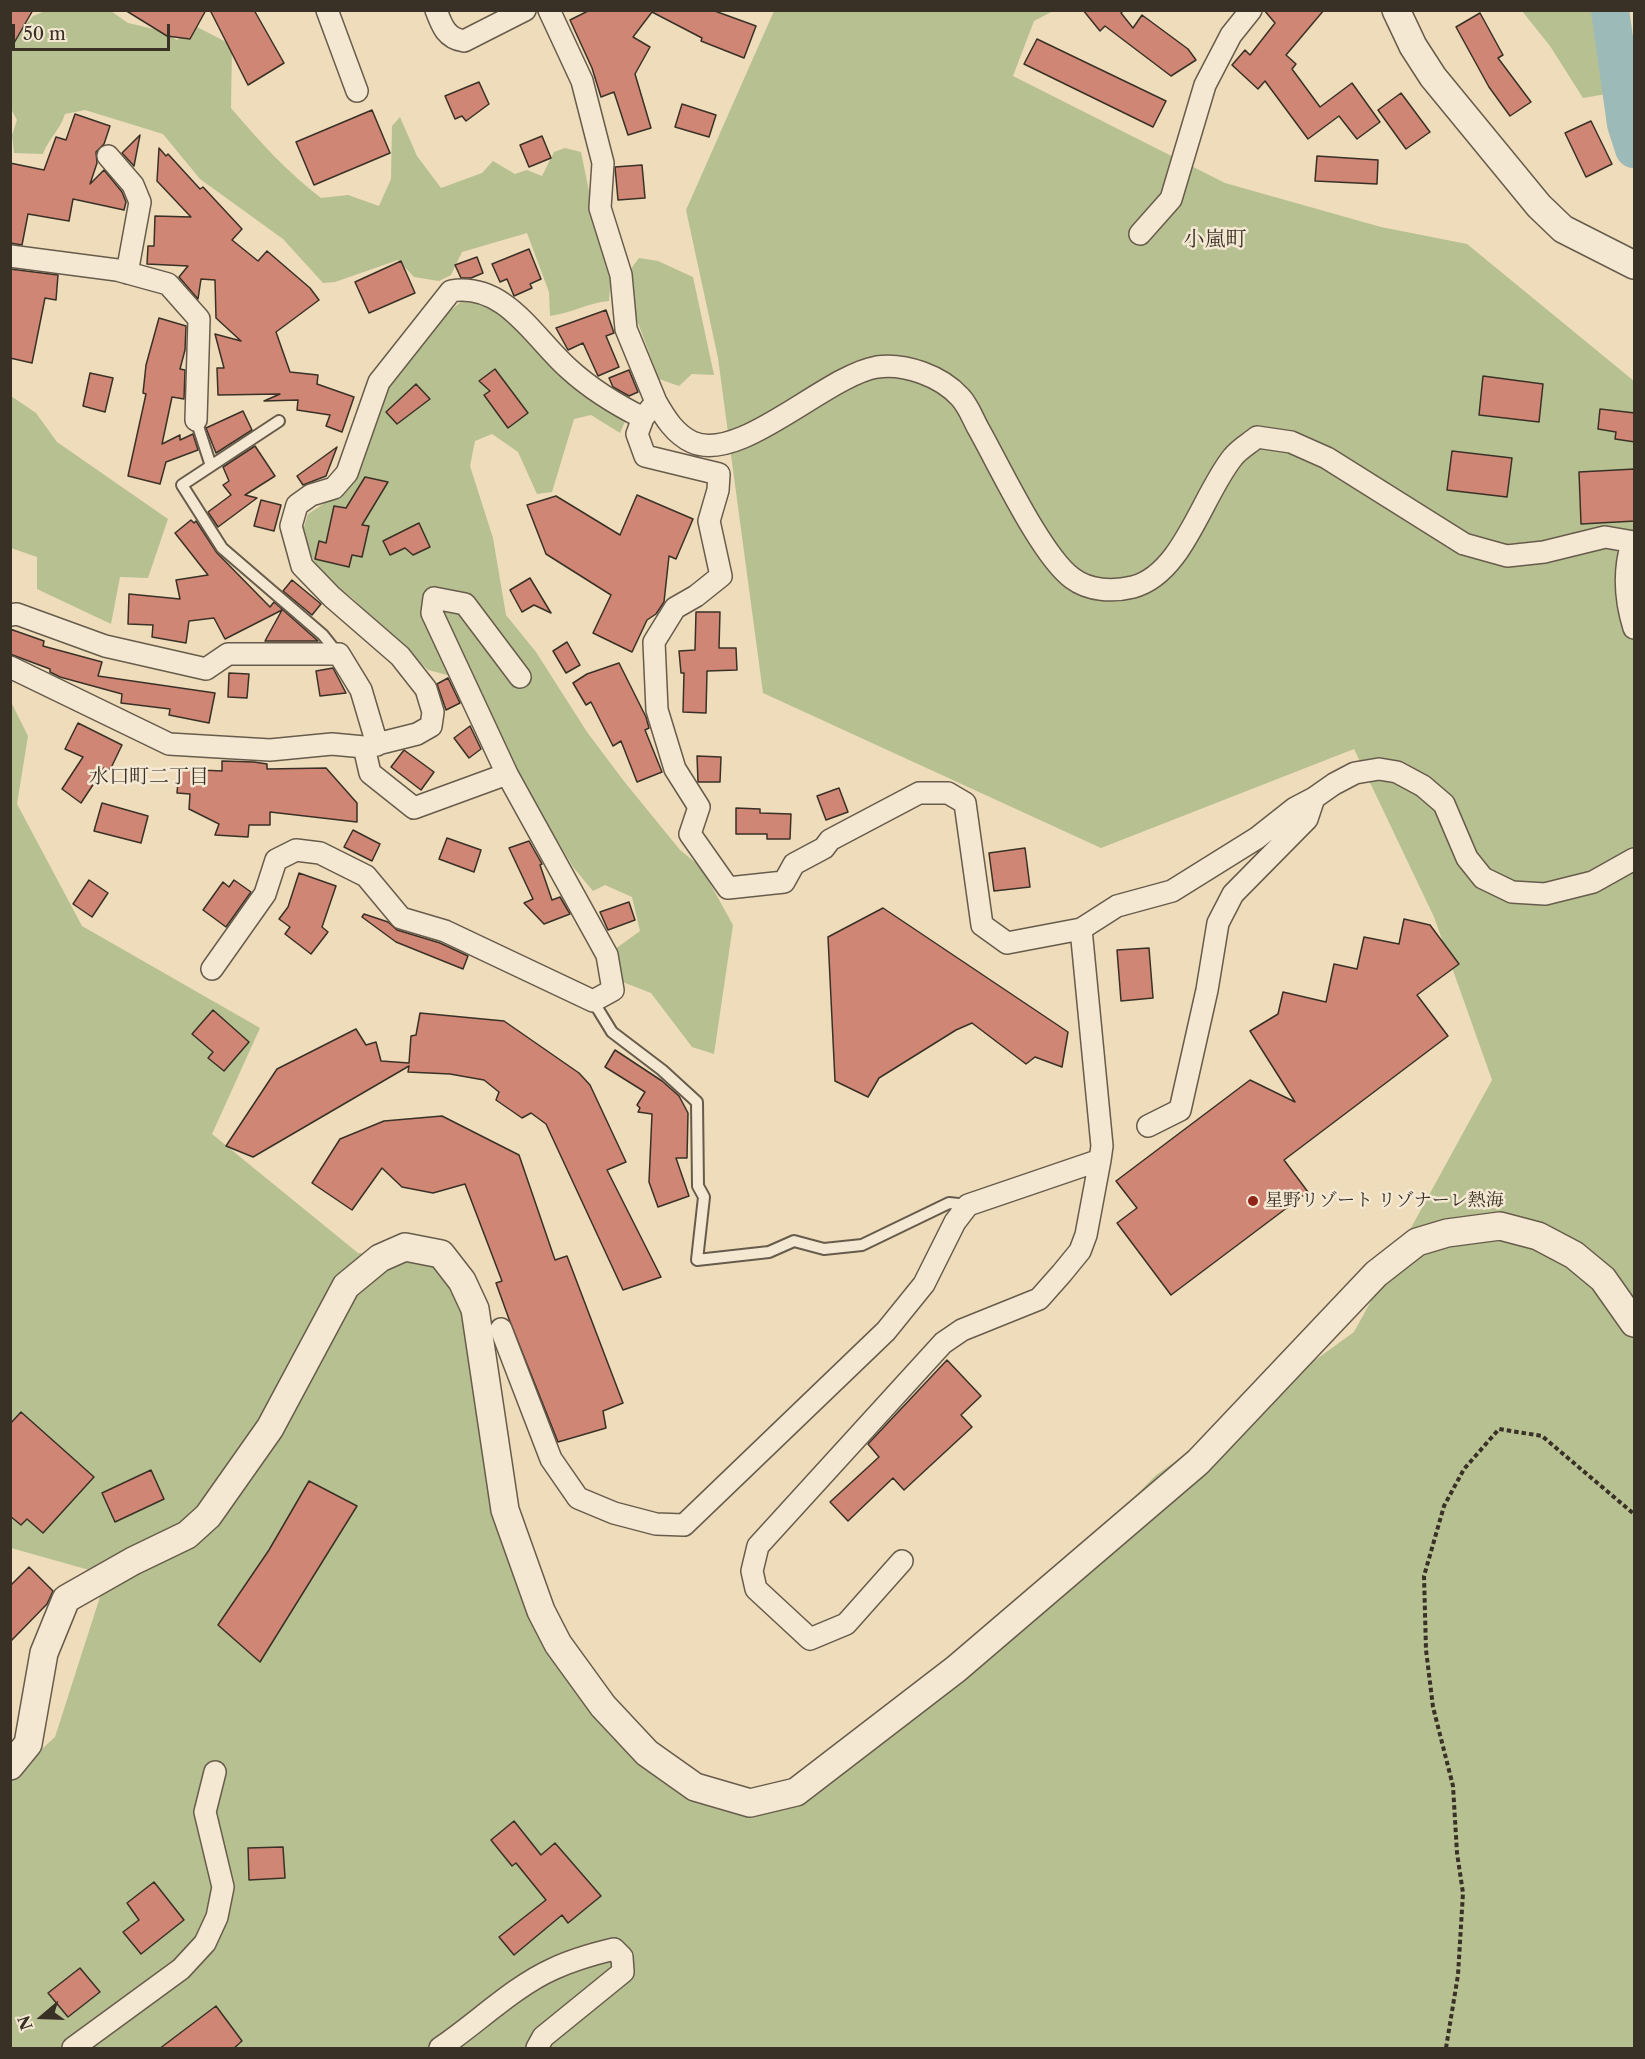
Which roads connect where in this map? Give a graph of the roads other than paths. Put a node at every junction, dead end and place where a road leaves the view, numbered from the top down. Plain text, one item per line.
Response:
1 (327, 10) edge
2 (436, 10) edge
3 (525, 10) edge
4 (549, 10) edge
5 (1251, 10) edge
6 (1396, 10) edge
7 (357, 91) dead end
8 (108, 156) dead end
9 (1140, 234) dead end
10 (10, 256) edge
11 (1635, 265) edge
12 (127, 273) junction
13 (649, 410) junction
14 (196, 420) joint
15 (279, 421) dead end
16 (211, 466) junction
17 (1633, 542) edge
18 (10, 615) edge
19 (1635, 628) edge
20 (339, 654) junction
21 (10, 667) edge
22 (520, 677) dead end
23 (370, 746) junction
24 (507, 774) junction
25 (1314, 798) junction
26 (1635, 859) edge
27 (1081, 929) junction
28 (212, 969) dead end
29 (593, 1001) junction
30 (1148, 1126) dead end
31 (1100, 1160) junction
32 (968, 1205) junction
33 (1635, 1323) edge
34 (501, 1329) dead end
35 (902, 1561) dead end
36 (10, 1767) edge
37 (215, 1772) dead end
38 (73, 2049) edge
39 (440, 2049) edge
40 (537, 2049) edge

1 - 7 street
2 - 3 street
4 - 13 street
5 - 9 street
6 - 11 street
8 - 12 street
10 - 12 street
12 - 14 street
13 - 17 street
13 - 23 street
13 - 27 street
14 - 16 lane
15 - 16 lane
16 - 20 lane
17 - 19 street
18 - 20 street
20 - 23 street
21 - 23 street
22 - 24 street
23 - 24 street
24 - 29 street
25 - 26 street
25 - 27 street
25 - 30 street
27 - 31 street
28 - 29 street
29 - 32 lane
31 - 32 street
31 - 35 street
32 - 34 street
33 - 36 street
37 - 38 street
39 - 40 street

